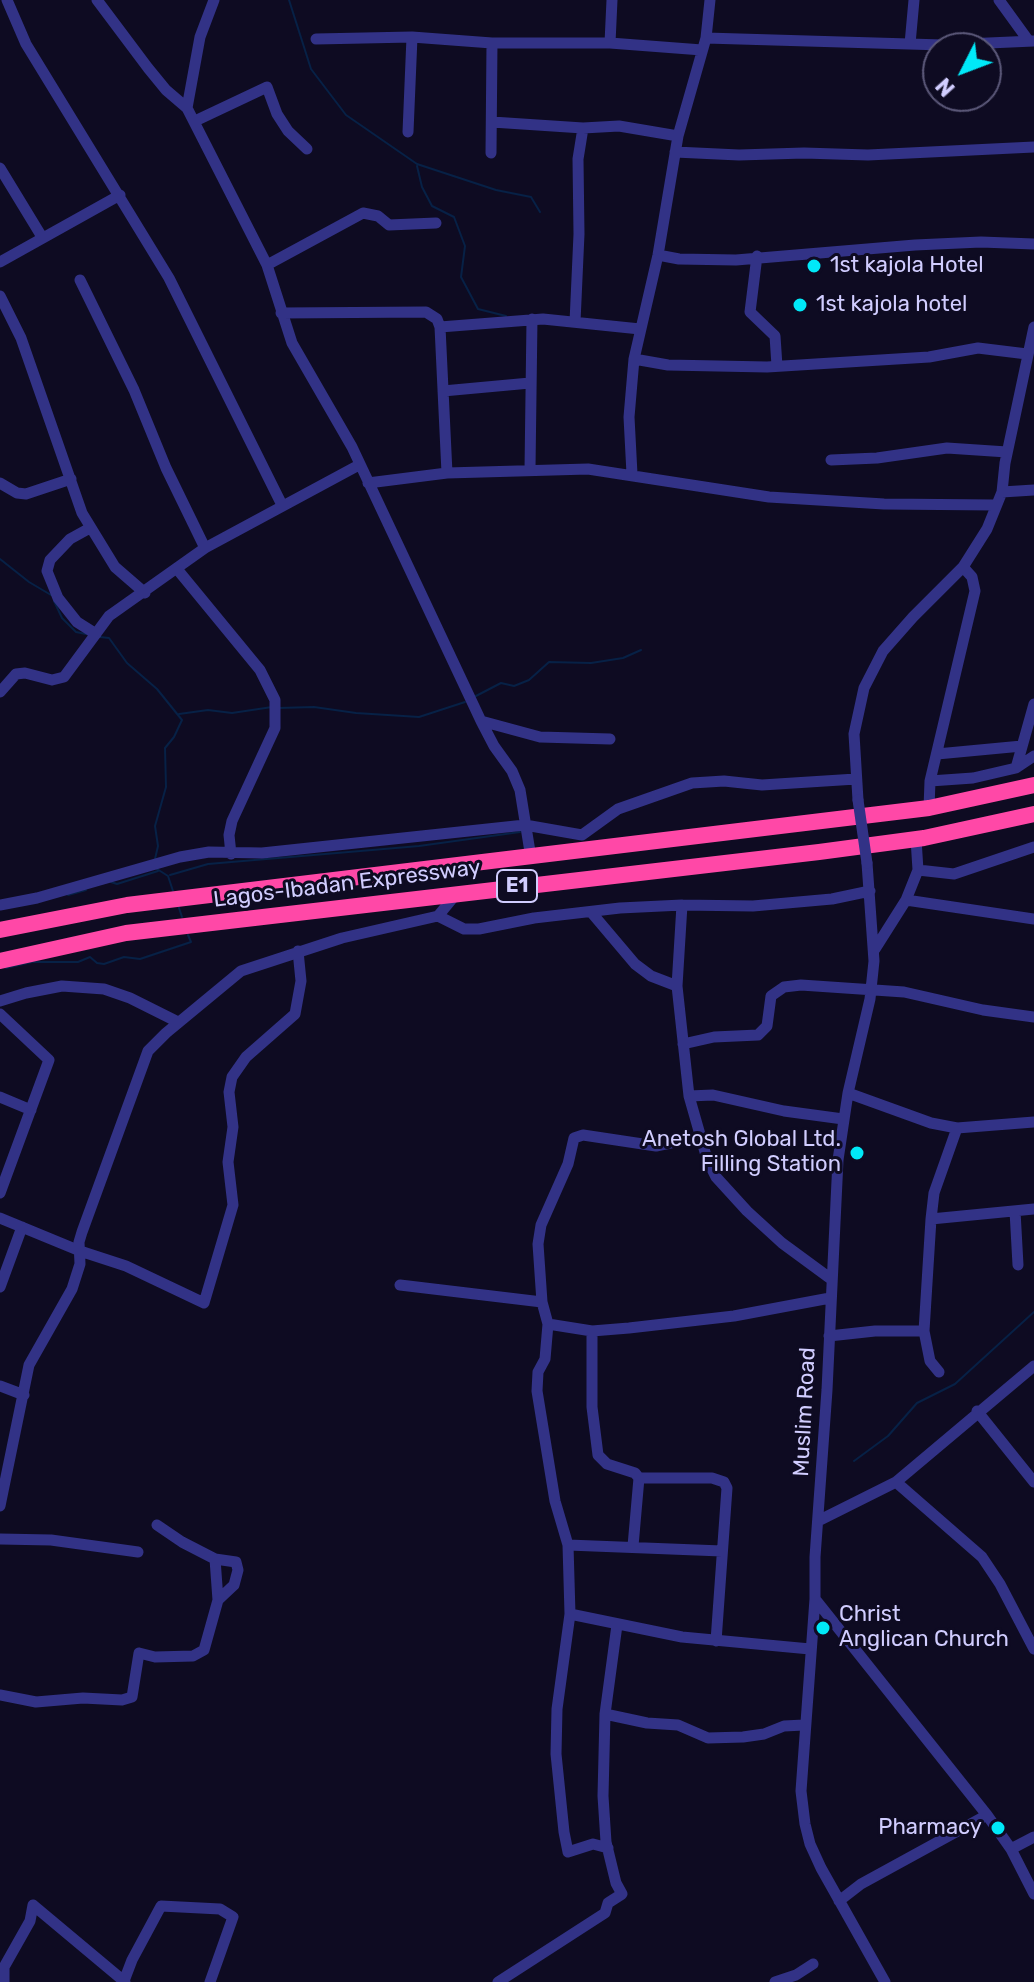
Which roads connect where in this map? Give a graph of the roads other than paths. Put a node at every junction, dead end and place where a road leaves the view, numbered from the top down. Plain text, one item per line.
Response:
1 (7, 0) edge
2 (97, 0) edge
3 (214, 0) edge
4 (612, 0) edge
5 (710, 0) edge
6 (914, 0) edge
7 (999, 0) edge
8 (412, 37) junction
9 (706, 38) junction
10 (316, 39) dead end
11 (1031, 40) edge
12 (492, 43) junction
13 (610, 43) junction
14 (910, 44) junction
15 (702, 50) junction
16 (187, 108) junction
17 (195, 121) junction
18 (492, 122) junction
19 (583, 128) junction
20 (408, 132) dead end
21 (678, 136) junction
22 (1034, 147) edge
23 (307, 149) dead end
24 (675, 152) junction
25 (491, 153) dead end
26 (0, 168) edge
27 (120, 195) junction
28 (436, 223) dead end
29 (42, 237) junction
30 (1034, 244) edge
31 (658, 255) junction
32 (757, 256) junction
33 (0, 262) edge
34 (267, 265) junction
35 (80, 280) dead end
36 (0, 296) edge
37 (281, 313) junction
38 (532, 319) junction
39 (575, 322) junction
40 (440, 327) junction
41 (1034, 327) edge
42 (640, 329) junction
43 (1027, 354) junction
44 (634, 359) junction
45 (777, 366) junction
46 (530, 383) junction
47 (443, 391) junction
48 (1007, 452) junction
49 (831, 460) dead end
50 (359, 465) junction
51 (530, 469) junction
52 (447, 473) junction
53 (632, 474) junction
54 (71, 479) junction
55 (0, 483) edge
56 (368, 483) junction
57 (1034, 490) edge
58 (1002, 492) junction
59 (282, 505) junction
60 (995, 505) junction
61 (90, 528) junction
62 (205, 548) junction
63 (963, 567) junction
64 (177, 569) junction
65 (145, 593) junction
66 (96, 634) junction
67 (0, 692) edge
68 (1034, 704) edge
69 (481, 721) junction
70 (610, 739) dead end
71 (1022, 746) junction
72 (937, 754) junction
73 (1034, 756) edge
74 (1016, 768) junction
75 (856, 779) junction
76 (930, 781) junction
77 (1034, 785) edge
78 (929, 808) junction
79 (1034, 814) edge
80 (525, 825) junction
81 (916, 839) junction
82 (1034, 847) edge
83 (231, 854) junction
84 (531, 858) junction
85 (918, 870) junction
86 (870, 891) junction
87 (457, 893) junction
88 (906, 900) junction
89 (0, 905) edge
90 (682, 905) junction
91 (591, 912) junction
92 (438, 916) junction
93 (1034, 919) edge
94 (0, 930) edge
95 (875, 949) junction
96 (298, 951) junction
97 (0, 961) edge
98 (677, 986) junction
99 (872, 989) junction
100 (0, 1001) edge
101 (0, 1014) edge
102 (1034, 1017) edge
103 (178, 1022) junction
104 (683, 1044) junction
105 (848, 1093) junction
106 (689, 1096) junction
107 (0, 1097) edge
108 (31, 1110) junction
109 (843, 1119) junction
110 (1034, 1122) edge
111 (957, 1128) junction
112 (699, 1137) junction
113 (0, 1193) edge
114 (1034, 1209) edge
115 (1015, 1211) junction
116 (0, 1218) edge
117 (931, 1219) junction
118 (22, 1227) junction
119 (80, 1251) junction
120 (1018, 1265) dead end
121 (831, 1279) junction
122 (400, 1285) dead end
123 (0, 1287) edge
124 (830, 1298) junction
125 (542, 1302) junction
126 (548, 1324) junction
127 (592, 1331) junction
128 (924, 1331) junction
129 (829, 1336) junction
130 (1034, 1366) edge
131 (939, 1372) dead end
132 (0, 1386) edge
133 (24, 1395) junction
134 (977, 1411) junction
135 (639, 1478) junction
136 (896, 1482) junction
137 (1034, 1482) edge
138 (0, 1506) edge
139 (818, 1521) junction
140 (157, 1525) dead end
141 (0, 1539) edge
142 (568, 1545) junction
143 (633, 1546) junction
144 (722, 1551) junction
145 (138, 1552) dead end
146 (215, 1559) junction
147 (815, 1599) junction
148 (218, 1600) junction
149 (570, 1614) junction
150 (617, 1625) junction
151 (716, 1641) junction
152 (810, 1649) junction
153 (1034, 1649) edge
154 (0, 1695) edge
155 (605, 1714) junction
156 (804, 1725) junction
157 (987, 1815) junction
158 (1034, 1837) edge
159 (608, 1848) junction
160 (1011, 1849) junction
161 (1034, 1894) edge
162 (839, 1901) junction
163 (813, 1964) dead end
164 (4, 1982) edge
165 (125, 1982) edge
166 (210, 1982) edge
167 (498, 1982) edge
168 (775, 1982) edge
169 (885, 1982) edge

1 - 27 street
2 - 16 street
3 - 16 street
4 - 13 street
5 - 9 street
6 - 14 street
7 - 11 street
8 - 10 street
8 - 12 street
8 - 20 street
9 - 14 street
9 - 15 street
11 - 14 street
12 - 13 street
12 - 18 street
13 - 15 street
15 - 21 street
16 - 17 street
17 - 23 street
17 - 34 street
18 - 19 street
18 - 25 street
19 - 21 street
19 - 39 street
21 - 24 street
22 - 24 street
24 - 31 street
26 - 29 street
27 - 29 street
27 - 59 street
28 - 34 street
29 - 33 street
30 - 32 street
31 - 32 street
31 - 42 street
32 - 45 street
34 - 37 street
35 - 62 street
36 - 54 street
37 - 40 street
37 - 50 street
38 - 39 street
38 - 40 street
38 - 46 street
39 - 42 street
40 - 47 street
41 - 43 street
42 - 44 street
43 - 45 street
43 - 48 street
44 - 45 street
44 - 53 street
46 - 47 street
46 - 51 street
47 - 52 street
48 - 49 street
48 - 58 street
50 - 56 street
50 - 59 street
51 - 52 street
51 - 53 street
52 - 56 street
53 - 60 street
54 - 55 street
54 - 61 street
56 - 69 street
57 - 58 street
58 - 60 street, Muslim Road
59 - 62 street
60 - 63 street, Muslim Road
61 - 65 street
61 - 66 street
62 - 64 street
63 - 72 street
63 - 75 street, Muslim Road
64 - 65 street
64 - 83 street
65 - 66 street
66 - 67 street
68 - 71 street
69 - 70 street
69 - 80 street
71 - 72 street
71 - 74 street
72 - 76 street
73 - 74 street
74 - 76 street
75 - 80 street
75 - 86 street, Muslim Road, bridge
76 - 78 street
77 - 78 highway, Lagos-Ibadan Expressway / E1
78 - 84 highway, Lagos-Ibadan Expressway / E1
79 - 81 highway, Lagos-Ibadan Expressway / E1
80 - 83 street
80 - 84 street
81 - 85 street
81 - 87 highway, Lagos-Ibadan Expressway / E1
82 - 85 street
83 - 89 street
84 - 94 highway, Lagos-Ibadan Expressway / E1
85 - 88 street
86 - 90 street
86 - 95 street, Muslim Road
87 - 92 street
87 - 97 highway, Lagos-Ibadan Expressway / E1
88 - 93 street
88 - 95 street
90 - 91 street
90 - 98 street
91 - 92 street
91 - 98 street
92 - 96 street
95 - 99 street, Muslim Road
96 - 103 street
96 - 119 street
98 - 104 street
99 - 102 street
99 - 104 street
99 - 105 street, Muslim Road
100 - 103 street
101 - 108 street
103 - 119 street
104 - 106 street
105 - 109 street, Muslim Road
105 - 111 street
106 - 109 street
106 - 112 street
107 - 108 street
108 - 113 street
109 - 121 street, Muslim Road
110 - 111 street
111 - 117 street
112 - 121 street
112 - 125 street
114 - 115 street
115 - 117 street
115 - 120 street
116 - 118 street
117 - 128 street
118 - 119 street
118 - 123 street
119 - 133 street
121 - 124 street, Muslim Road
122 - 125 street
124 - 127 street
124 - 129 street, Muslim Road
125 - 126 street
126 - 127 street
126 - 142 street
127 - 135 street
128 - 129 street
128 - 131 street
129 - 139 street, Muslim Road
130 - 134 street
132 - 133 street
133 - 138 street
134 - 136 street
134 - 137 street
135 - 143 street
135 - 144 street
136 - 139 street
136 - 153 street
139 - 147 street, Muslim Road
140 - 146 street
141 - 145 street
142 - 143 street
142 - 149 street
143 - 144 street
144 - 151 street
146 - 148 street
146 - 148 street
147 - 152 street, Muslim Road
147 - 157 street
148 - 154 street
149 - 150 street
149 - 159 street
150 - 151 street
150 - 155 street
151 - 152 street
152 - 156 street, Muslim Road
155 - 156 street
155 - 159 street
156 - 162 street, Muslim Road
157 - 160 street
157 - 162 street
158 - 160 street
159 - 167 street
160 - 161 street
162 - 169 street, Muslim Road
163 - 168 street
164 - 165 street
165 - 166 street

